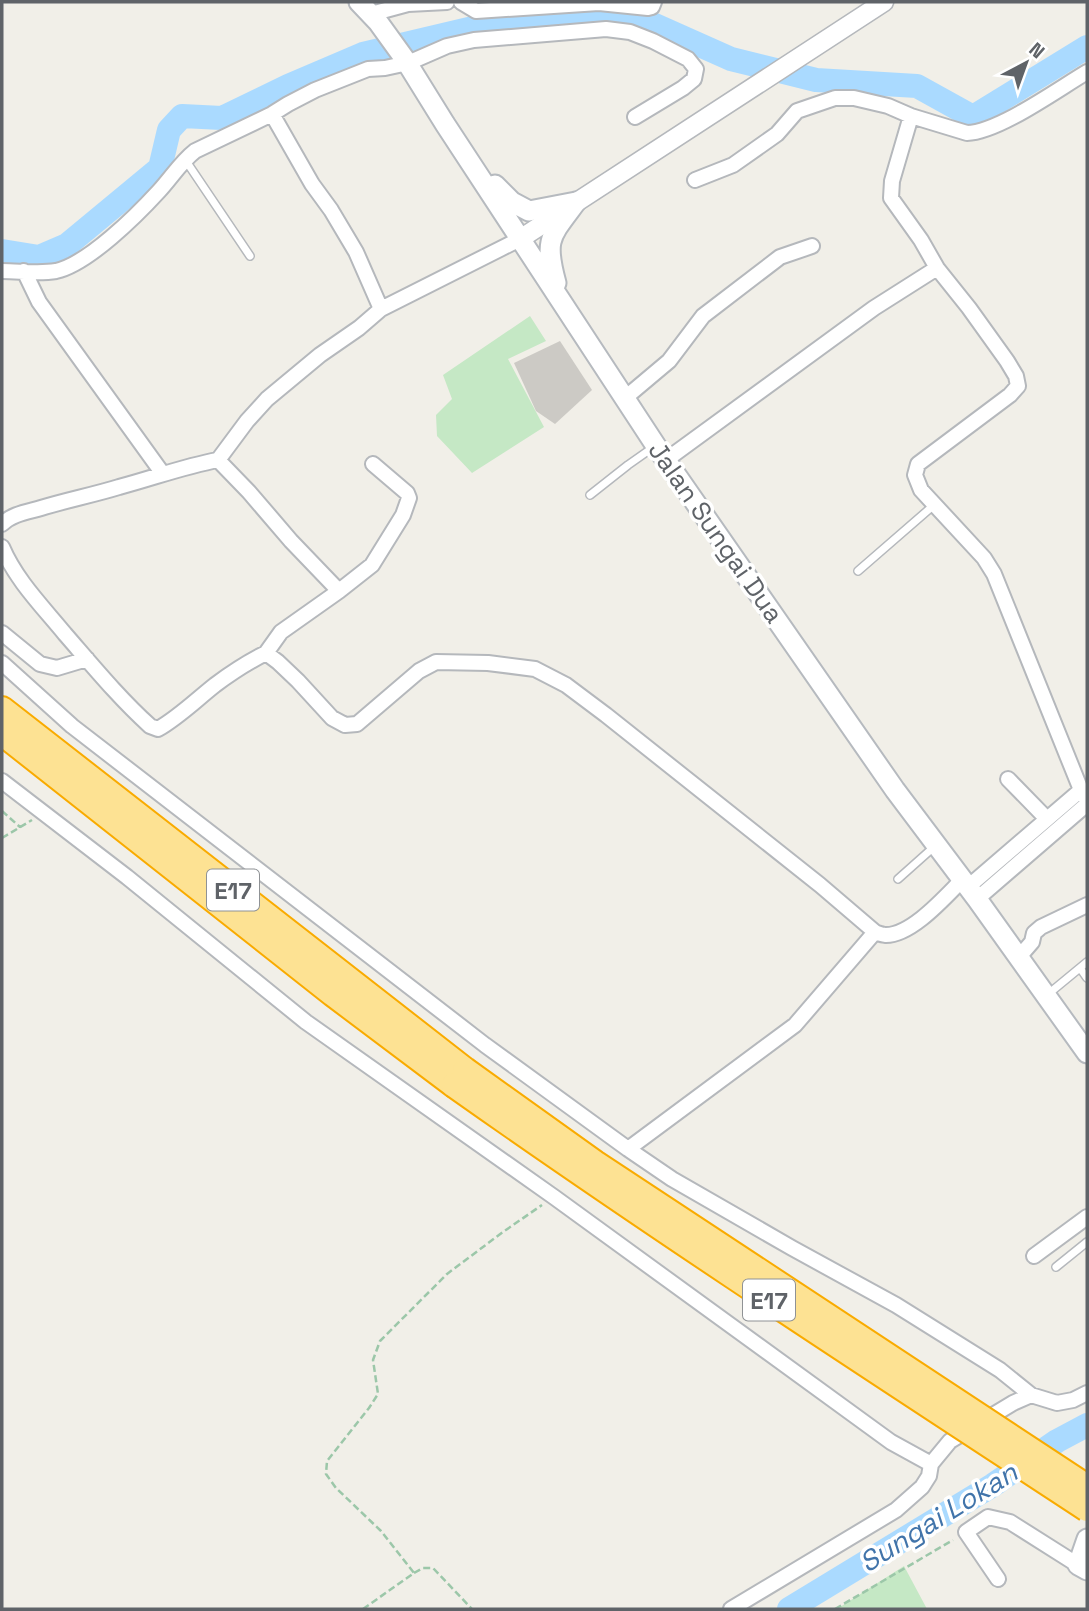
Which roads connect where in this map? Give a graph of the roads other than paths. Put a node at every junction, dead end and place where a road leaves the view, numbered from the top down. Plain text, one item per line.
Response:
1 (447, 2) edge
2 (461, 2) edge
3 (654, 2) edge
4 (884, 2) edge
5 (370, 13) edge
6 (406, 61) junction
7 (1087, 72) edge
8 (272, 114) junction
9 (911, 116) junction
10 (635, 117) dead end
11 (185, 159) junction
12 (471, 163) junction
13 (695, 180) dead end
14 (576, 202) junction
15 (520, 239) junction
16 (812, 246) dead end
17 (250, 256) dead end
18 (937, 268) junction
19 (2, 271) edge
20 (24, 271) junction
21 (561, 301) junction
22 (381, 309) junction
23 (625, 398) junction
24 (661, 453) junction
25 (218, 460) junction
26 (373, 464) dead end
27 (163, 474) junction
28 (590, 495) dead end
29 (934, 505) junction
30 (2, 524) edge
31 (3, 554) edge
32 (858, 571) dead end
33 (339, 591) junction
34 (3, 631) edge
35 (266, 653) junction
36 (87, 659) junction
37 (2, 663) edge
38 (2, 709) edge
39 (2, 733) edge
40 (1008, 779) dead end
41 (2, 781) edge
42 (1084, 794) edge
43 (1087, 804) edge
44 (1047, 820) junction
45 (936, 845) junction
46 (898, 879) dead end
47 (969, 889) junction
48 (1087, 905) edge
49 (875, 932) junction
50 (1019, 957) junction
51 (1087, 962) edge
52 (1080, 968) junction
53 (1087, 978) edge
54 (1046, 995) junction
55 (1087, 1053) edge
56 (460, 1078) junction
57 (628, 1149) junction
58 (1087, 1217) edge
59 (1087, 1242) edge
60 (1034, 1256) dead end
61 (1056, 1267) dead end
62 (1087, 1393) edge
63 (1031, 1395) junction
64 (931, 1464) junction
65 (1087, 1487) edge
66 (1087, 1509) edge
67 (1087, 1539) edge
68 (1083, 1567) edge
69 (998, 1579) dead end
70 (731, 1609) edge

1 - 5 street
2 - 3 street
4 - 14 street
5 - 6 main road, Jalan Sungai Dua
6 - 8 street
6 - 10 street
6 - 12 main road, Jalan Sungai Dua
7 - 9 street
8 - 11 street
8 - 22 street
9 - 13 street
9 - 18 street
11 - 17 lane
11 - 20 street
12 - 14 main road
12 - 15 main road, Jalan Sungai Dua
14 - 15 street
14 - 21 main road
15 - 21 main road, Jalan Sungai Dua
15 - 22 street
16 - 23 street
18 - 24 street
18 - 29 street
19 - 20 street
20 - 27 street
21 - 23 main road, Jalan Sungai Dua
22 - 25 street
23 - 24 main road, Jalan Sungai Dua
24 - 28 lane
24 - 45 main road, Jalan Sungai Dua
25 - 27 street
25 - 33 street
26 - 33 street
27 - 30 street
29 - 32 lane
29 - 42 street
31 - 36 street
33 - 35 street
34 - 36 street
35 - 36 street
35 - 49 street
37 - 57 street
38 - 56 highway, E17
39 - 56 highway, E17
40 - 44 street
41 - 64 street
42 - 44 street
43 - 47 street
44 - 47 street
45 - 46 lane
45 - 47 main road, Jalan Sungai Dua
47 - 49 street
47 - 50 main road, Jalan Sungai Dua
48 - 50 street
49 - 57 street
50 - 54 main road, Jalan Sungai Dua
51 - 52 lane
52 - 53 lane
52 - 54 lane
54 - 55 main road, Jalan Sungai Dua
56 - 65 highway, E17, bridge
56 - 66 highway, E17, bridge
57 - 63 street
58 - 60 street
59 - 61 lane
62 - 63 street
63 - 64 street
64 - 70 street
67 - 68 main road
68 - 69 street

